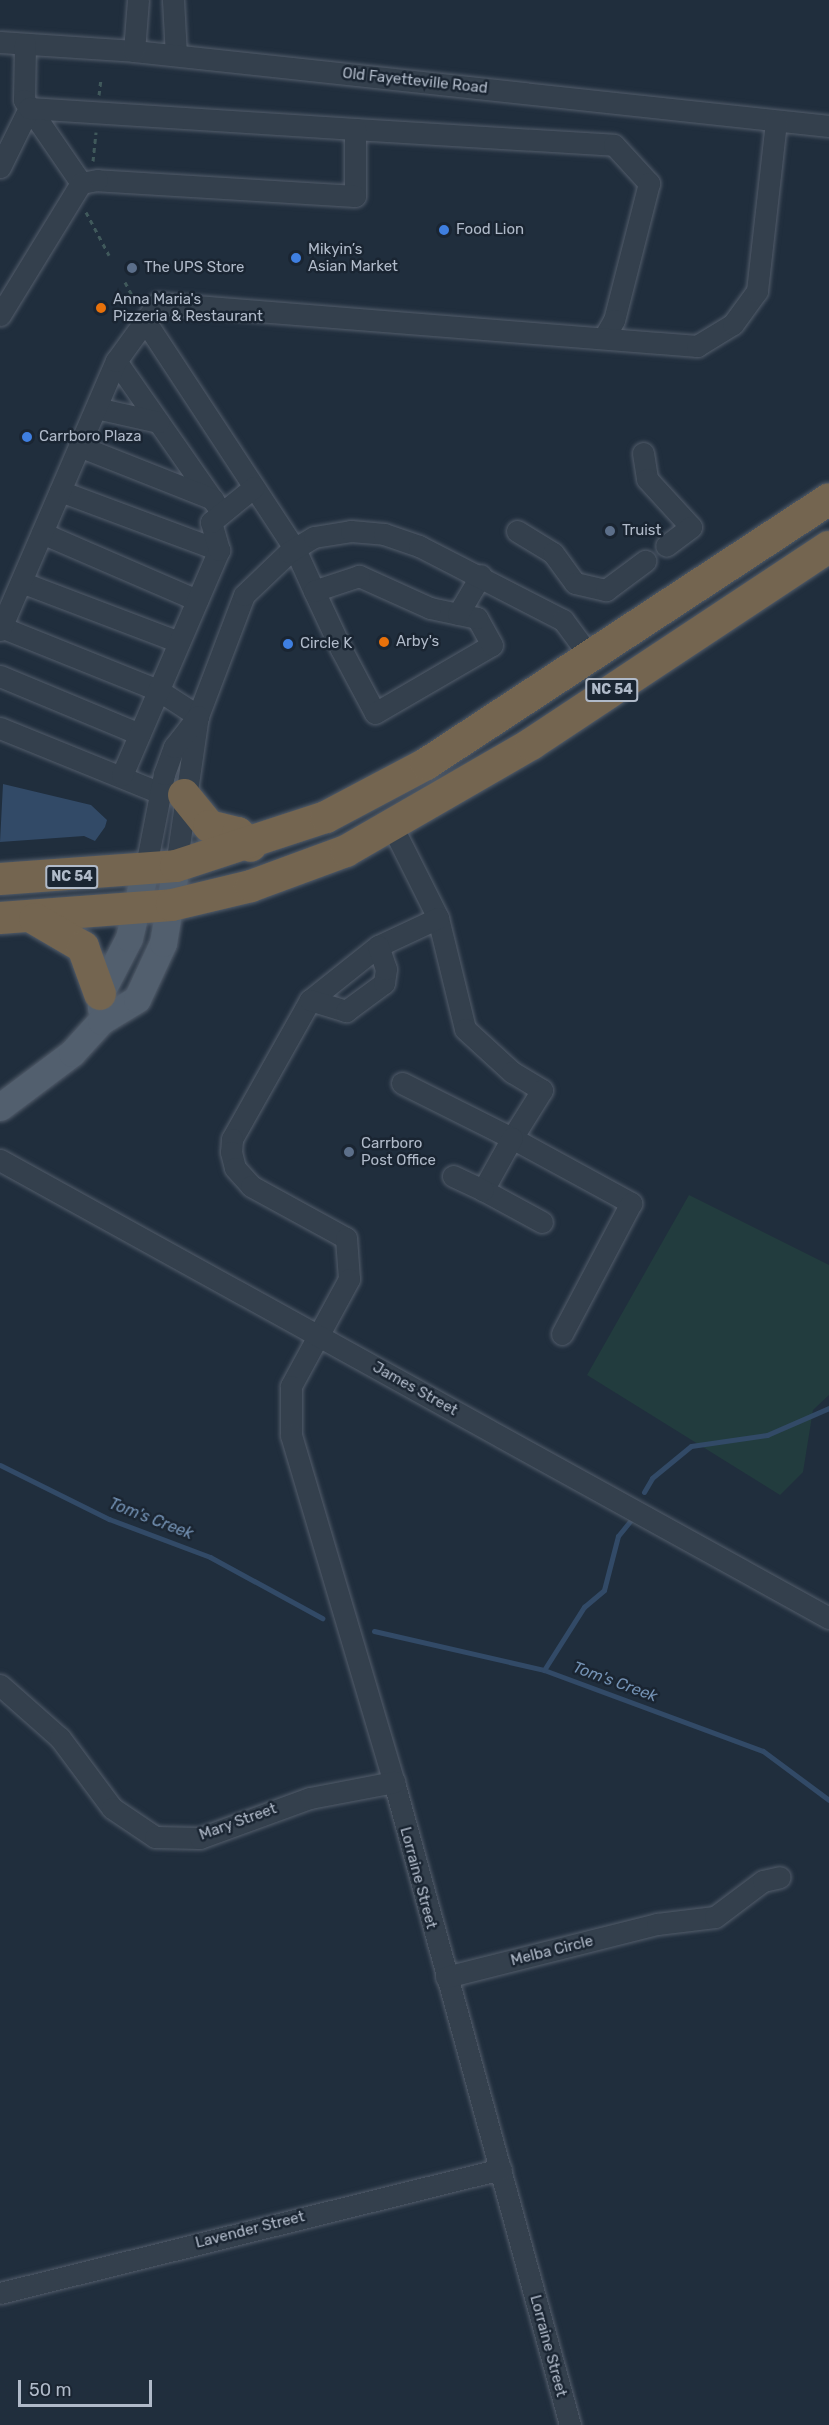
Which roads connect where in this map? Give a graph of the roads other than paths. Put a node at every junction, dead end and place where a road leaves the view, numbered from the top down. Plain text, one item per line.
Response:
1 (138, 0) edge
2 (173, 0) edge
3 (0, 42) edge
4 (26, 44) junction
5 (134, 51) junction
6 (176, 55) junction
7 (29, 108) junction
8 (776, 121) junction
9 (829, 126) edge
10 (356, 129) junction
11 (0, 167) edge
12 (81, 183) junction
13 (0, 315) edge
14 (145, 321) junction
15 (604, 337) junction
16 (116, 361) junction
17 (96, 408) junction
18 (158, 422) junction
19 (79, 446) junction
20 (644, 461) dead end
21 (254, 487) junction
22 (60, 491) junction
23 (829, 499) edge
24 (218, 506) junction
25 (517, 531) dead end
26 (42, 533) junction
27 (666, 546) dead end
28 (829, 547) edge
29 (295, 549) junction
30 (219, 550) junction
31 (645, 561) dead end
32 (481, 575) junction
33 (21, 582) junction
34 (314, 591) junction
35 (197, 600) junction
36 (458, 614) junction
37 (1, 628) edge
38 (179, 642) junction
39 (591, 658) junction
40 (0, 676) edge
41 (158, 690) junction
42 (198, 716) junction
43 (0, 728) edge
44 (139, 734) junction
45 (122, 775) junction
46 (172, 794) junction
47 (393, 828) junction
48 (251, 846) junction
49 (176, 866) junction
50 (145, 871) junction
51 (0, 879) edge
52 (172, 905) junction
53 (137, 909) junction
54 (0, 918) edge
55 (34, 918) junction
56 (438, 918) junction
57 (378, 946) junction
58 (310, 1000) junction
59 (101, 1008) junction
60 (402, 1083) dead end
61 (0, 1107) edge
62 (512, 1138) junction
63 (0, 1160) edge
64 (453, 1176) dead end
65 (483, 1191) junction
66 (542, 1222) dead end
67 (562, 1334) dead end
68 (317, 1335) junction
69 (829, 1618) edge
70 (0, 1684) edge
71 (394, 1782) junction
72 (780, 1877) dead end
73 (446, 1977) junction
74 (501, 2169) junction
75 (0, 2293) edge
76 (570, 2425) edge

1 - 5 street
2 - 6 street
3 - 4 street, Old Fayetteville Road
4 - 5 street, Old Fayetteville Road
4 - 7 street
5 - 6 street, Old Fayetteville Road
6 - 8 street, Old Fayetteville Road
7 - 10 street
7 - 11 street
7 - 12 street
8 - 9 street, Old Fayetteville Road
8 - 15 street
10 - 12 street
10 - 15 street
12 - 13 street
14 - 15 street
14 - 16 street
14 - 21 street
16 - 17 street
16 - 18 street
17 - 18 street
17 - 19 street
18 - 24 street
19 - 22 street
19 - 24 street
20 - 27 street
21 - 24 street
21 - 29 street
22 - 26 street
22 - 30 street
23 - 39 highway, NC 54
24 - 30 street
25 - 31 street
26 - 33 street
26 - 35 street
28 - 47 highway, NC 54
29 - 32 street
29 - 34 street
29 - 42 street
30 - 35 street
32 - 36 street
32 - 39 street
33 - 37 street
33 - 38 street
34 - 36 street
34 - 36 street
35 - 38 street
37 - 41 street
38 - 41 street
39 - 48 highway, NC 54
40 - 44 street
41 - 42 street
41 - 44 street
42 - 46 street
43 - 45 street
44 - 45 street
45 - 46 street
46 - 48 highway
46 - 49 street
46 - 50 street
47 - 52 highway, NC 54
47 - 56 street
48 - 49 highway, NC 54
49 - 50 highway, NC 54
49 - 52 main road
50 - 51 highway, NC 54
50 - 53 main road
52 - 53 highway, NC 54
52 - 59 main road
53 - 55 highway, NC 54
53 - 59 main road
54 - 55 highway, NC 54
55 - 59 highway
56 - 57 street
56 - 62 street
57 - 58 street
57 - 58 street
58 - 68 street, Lorraine Street
59 - 61 main road
60 - 62 street
62 - 65 street
62 - 67 street
63 - 68 street, James Street
64 - 65 street
65 - 66 street
68 - 69 street, James Street
68 - 71 street, Lorraine Street
70 - 71 street, Mary Street
71 - 73 street, Lorraine Street
72 - 73 street, Melba Circle
73 - 74 street, Lorraine Street
74 - 75 street, Lavender Street
74 - 76 street, Lorraine Street

